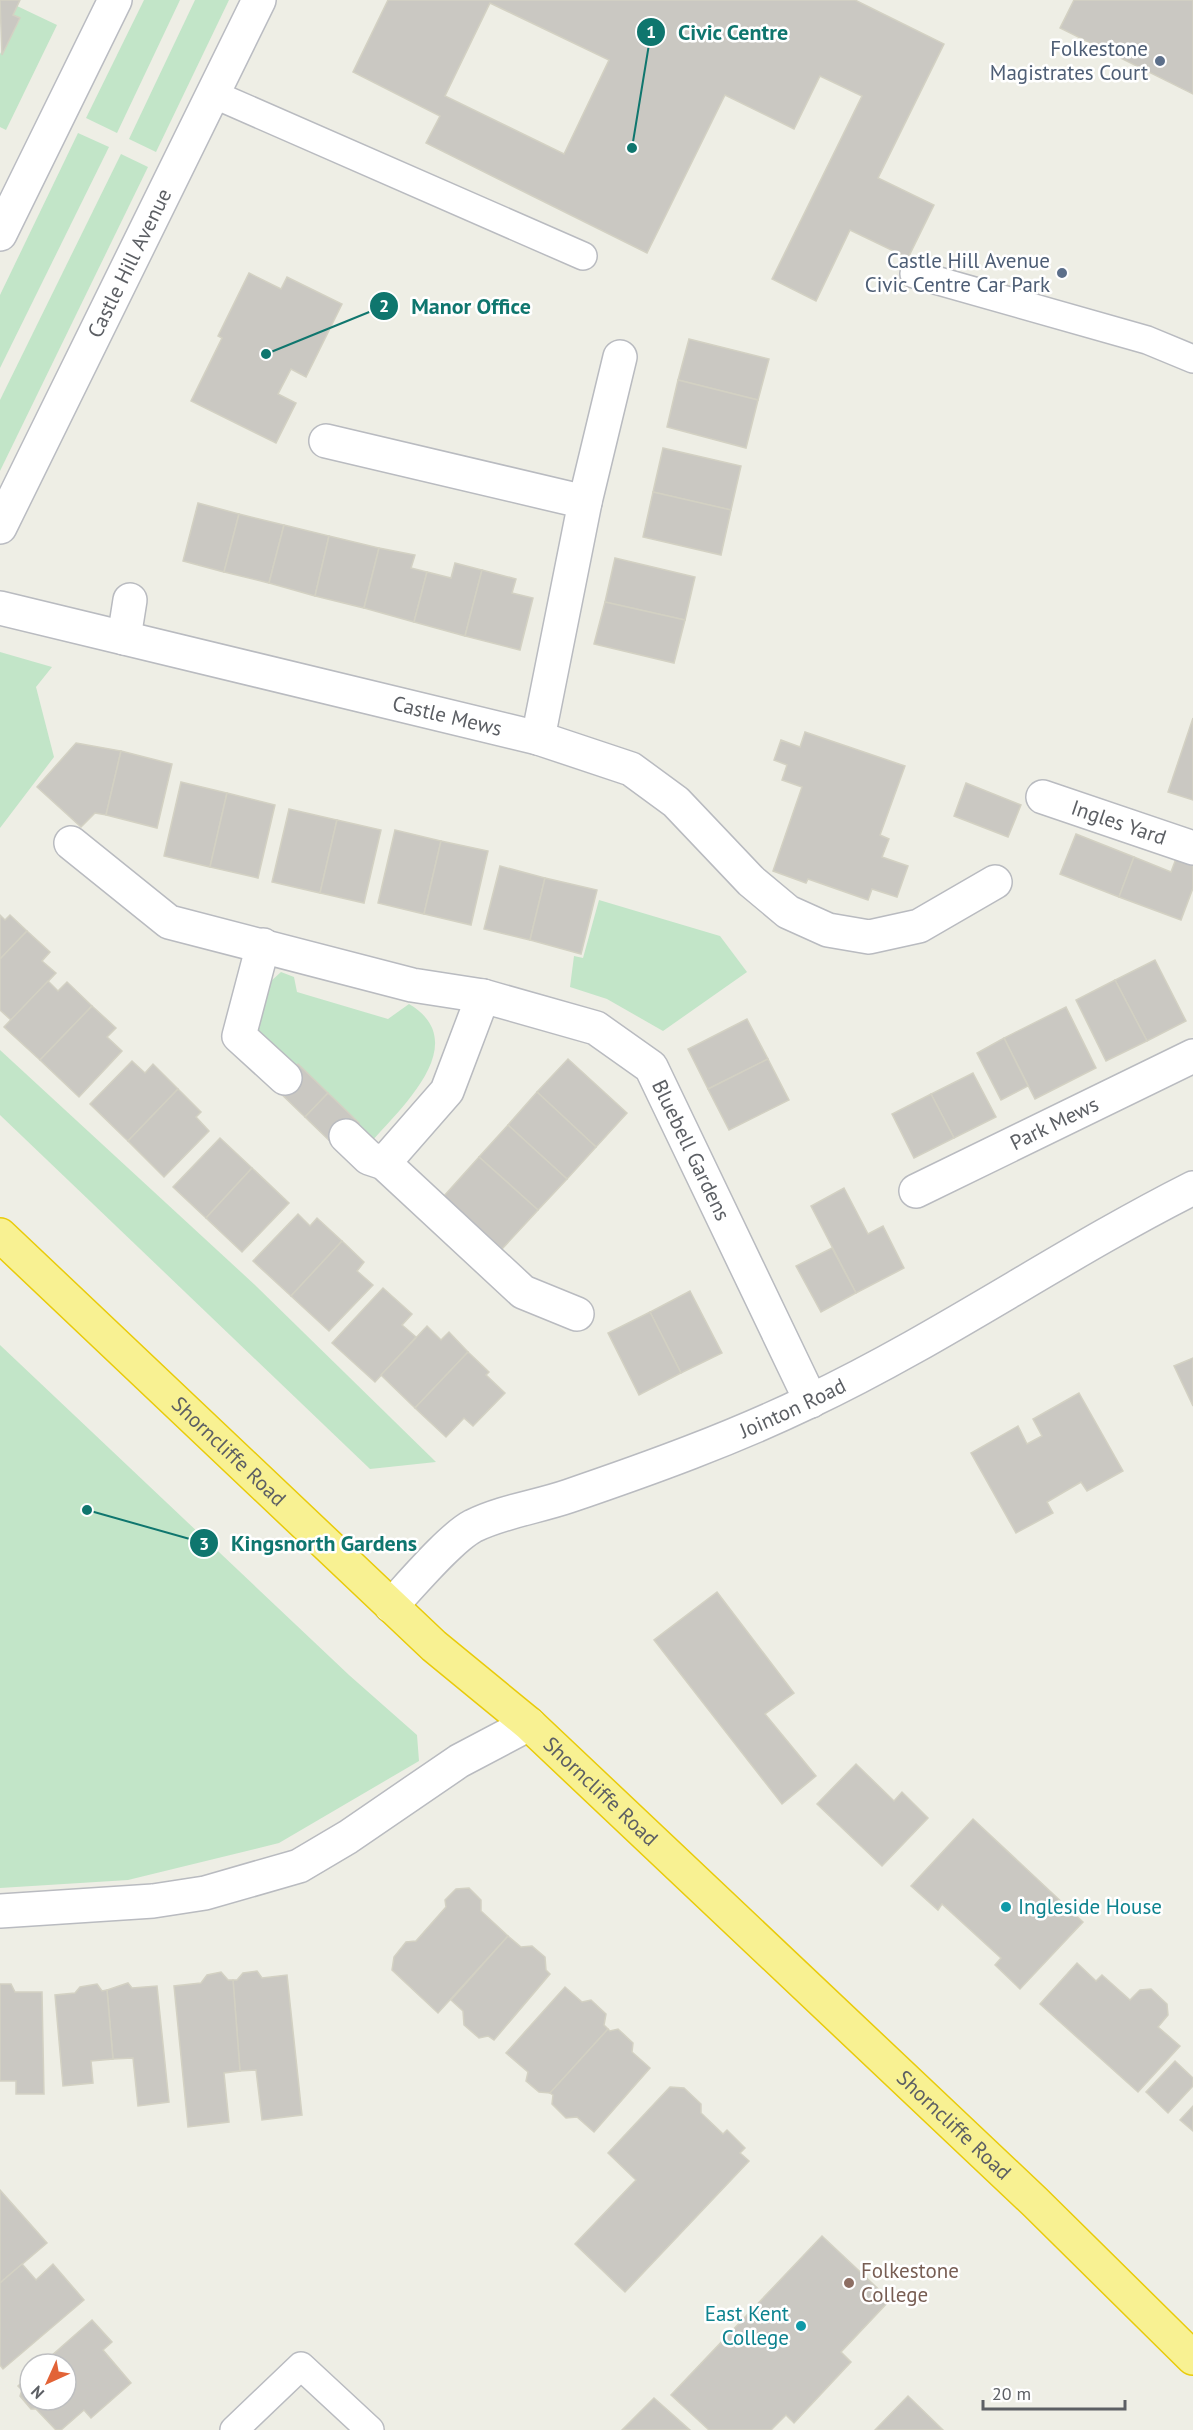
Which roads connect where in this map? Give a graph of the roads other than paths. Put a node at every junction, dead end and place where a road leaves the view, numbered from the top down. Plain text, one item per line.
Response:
1 (116, 0) edge
2 (259, 0) edge
3 (213, 94) junction
4 (0, 234) edge
5 (583, 256) dead end
6 (914, 274) dead end
7 (620, 357) dead end
8 (1193, 359) edge
9 (326, 441) dead end
10 (585, 502) junction
11 (0, 527) edge
12 (130, 600) dead end
13 (0, 608) edge
14 (124, 638) junction
15 (538, 738) junction
16 (1043, 797) dead end
17 (71, 843) dead end
18 (1193, 848) edge
19 (995, 882) dead end
20 (263, 945) junction
21 (483, 996) junction
22 (1193, 1056) edge
23 (285, 1078) dead end
24 (346, 1136) dead end
25 (384, 1163) junction
26 (1193, 1188) edge
27 (916, 1191) dead end
28 (0, 1235) edge
29 (577, 1314) dead end
30 (810, 1401) junction
31 (391, 1606) junction
32 (529, 1724) junction
33 (0, 1911) edge
34 (1193, 2358) edge
35 (234, 2430) edge
36 (370, 2430) edge

1 - 4 street
2 - 3 street, Castle Hill Avenue
3 - 5 lane
3 - 11 street, Castle Hill Avenue
6 - 8 lane
7 - 10 street
9 - 10 street
10 - 15 street
12 - 14 street
13 - 14 street, Castle Mews
14 - 15 street, Castle Mews
15 - 19 street, Castle Mews
16 - 18 street, Ingles Yard
17 - 20 street, Bluebell Gardens
20 - 21 street, Bluebell Gardens
20 - 23 street
21 - 25 street
21 - 30 street, Bluebell Gardens
22 - 27 street, Park Mews
24 - 25 street
25 - 29 street
26 - 30 street, Jointon Road
28 - 31 highway, Shorncliffe Road
30 - 31 street, Jointon Road
31 - 32 highway, Shorncliffe Road
32 - 33 street
32 - 34 highway, Shorncliffe Road
35 - 36 lane

